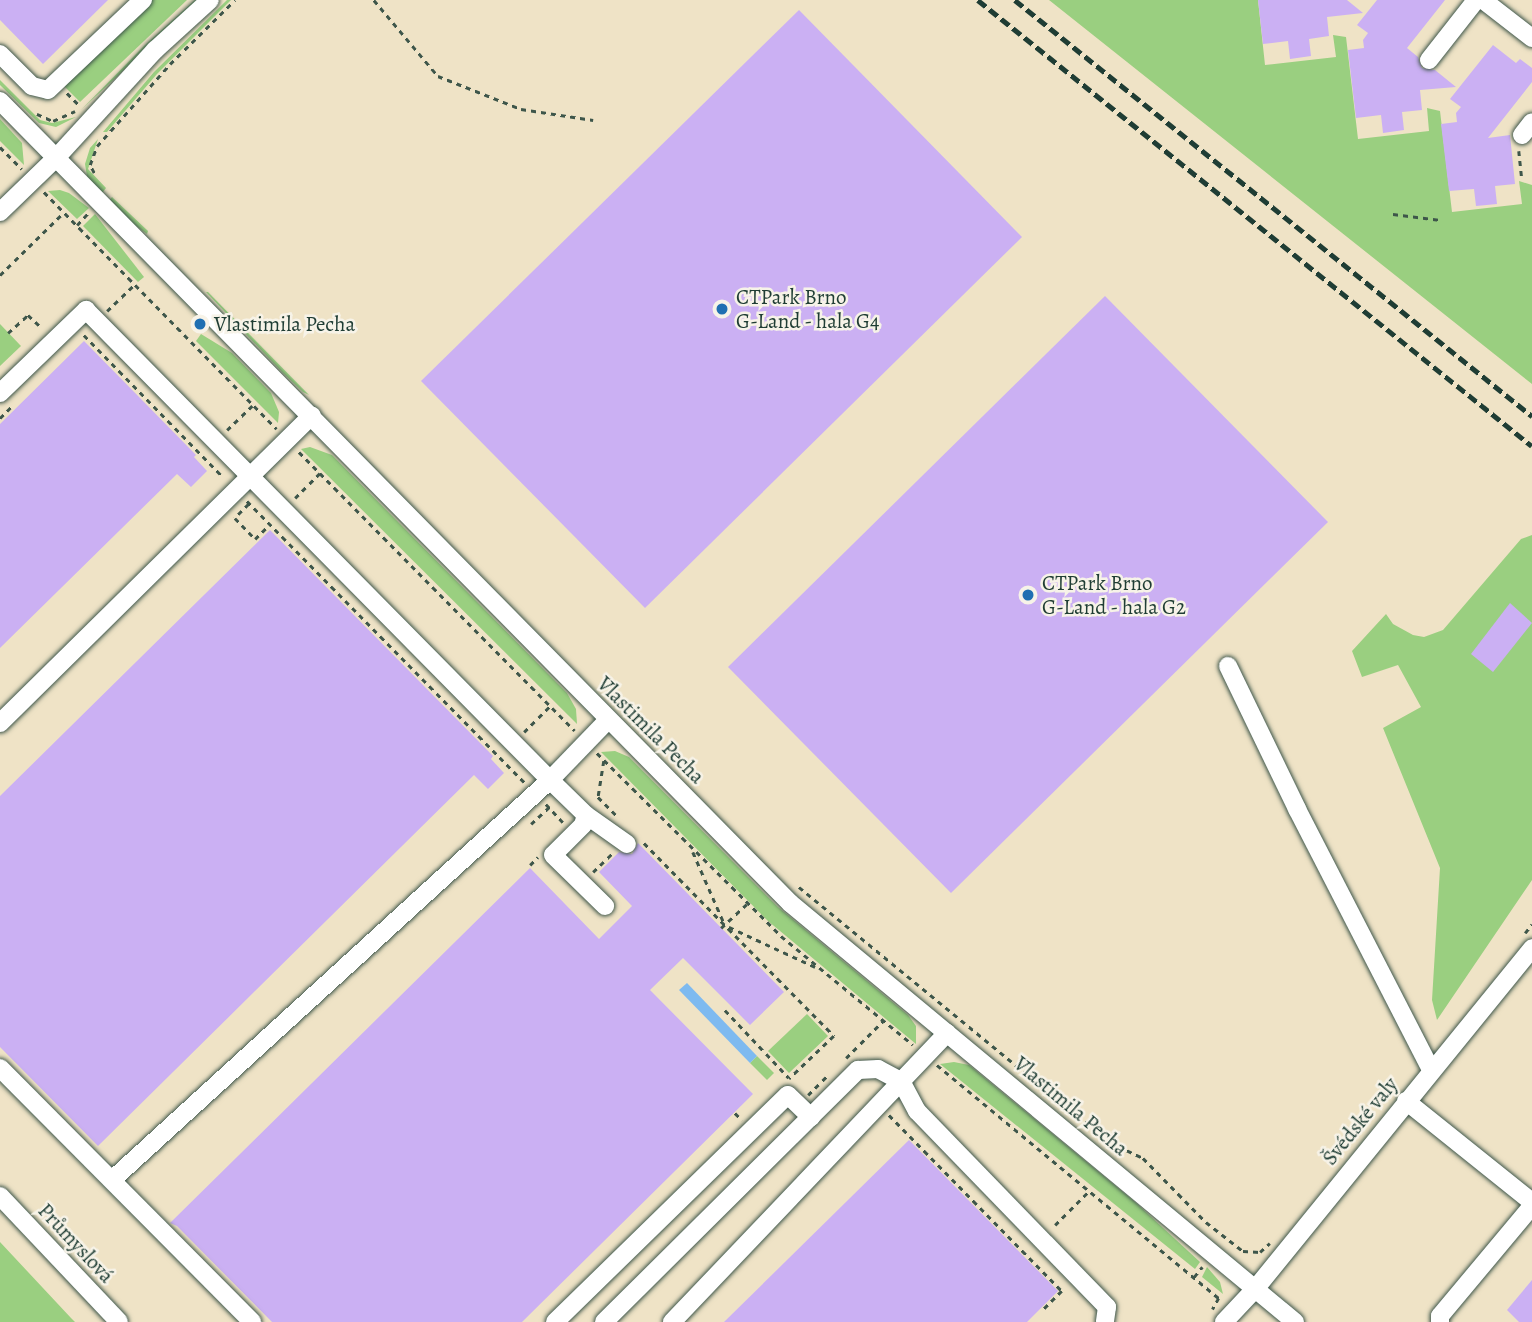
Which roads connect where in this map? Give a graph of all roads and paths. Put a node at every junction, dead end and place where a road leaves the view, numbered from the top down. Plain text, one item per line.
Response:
1 (143, 0) edge
2 (210, 0) edge
3 (235, 0) edge
4 (374, 0) edge
5 (1476, 0) edge
6 (1483, 0) edge
7 (1532, 38) edge
8 (0, 54) edge
9 (1429, 60) dead end
10 (57, 83) junction
11 (0, 101) edge
12 (28, 105) dead end
13 (80, 106) dead end
14 (84, 118) dead end
15 (593, 120) dead end
16 (1524, 132) edge
17 (0, 147) edge
18 (56, 158) junction
19 (1522, 178) dead end
20 (32, 180) junction
21 (102, 181) dead end
22 (95, 206) dead end
23 (0, 212) edge
24 (64, 212) junction
25 (1393, 214) dead end
26 (1441, 220) dead end
27 (77, 225) junction
28 (0, 275) edge
29 (135, 284) junction
30 (103, 315) dead end
31 (41, 327) dead end
32 (8, 333) dead end
33 (84, 335) dead end
34 (0, 393) edge
35 (253, 405) junction
36 (312, 415) junction
37 (222, 435) dead end
38 (287, 440) junction
39 (320, 473) junction
40 (251, 475) junction
41 (224, 478) dead end
42 (290, 504) dead end
43 (270, 524) junction
44 (1228, 666) dead end
45 (550, 706) junction
46 (608, 720) junction
47 (0, 723) edge
48 (519, 737) dead end
49 (586, 742) junction
50 (604, 761) junction
51 (550, 780) junction
52 (524, 782) dead end
53 (544, 802) dead end
54 (549, 807) junction
55 (586, 815) junction
56 (531, 824) dead end
57 (569, 827) dead end
58 (630, 838) junction
59 (692, 849) junction
60 (790, 878) dead end
61 (600, 880) dead end
62 (747, 904) junction
63 (605, 906) dead end
64 (1532, 924) edge
65 (723, 927) junction
66 (1528, 941) edge
67 (818, 968) junction
68 (725, 1010) dead end
69 (883, 1021) junction
70 (947, 1033) junction
71 (926, 1055) junction
72 (845, 1059) dead end
73 (0, 1068) edge
74 (835, 1068) dead end
75 (1431, 1070) junction
76 (789, 1079) junction
77 (901, 1081) junction
78 (780, 1088) dead end
79 (806, 1096) dead end
80 (1406, 1101) junction
81 (735, 1113) dead end
82 (889, 1115) dead end
83 (811, 1117) junction
84 (744, 1123) dead end
85 (112, 1180) junction
86 (1089, 1191) junction
87 (0, 1196) edge
88 (1532, 1204) edge
89 (1055, 1225) dead end
90 (1277, 1235) dead end
91 (1256, 1288) junction
92 (1043, 1310) dead end
93 (1218, 1317) edge
94 (119, 1322) edge
95 (252, 1322) edge
96 (555, 1322) edge
97 (604, 1322) edge
98 (672, 1322) edge
99 (1105, 1322) edge
100 (1295, 1322) edge
101 (1440, 1322) edge

1 - 10 street
2 - 18 street
3 - 21 path
4 - 15 path
5 - 9 street
6 - 7 street
8 - 10 street
10 - 13 path
11 - 18 street, Vlastimila Pecha
12 - 14 path
16 - 19 path
17 - 20 path
18 - 20 street
18 - 36 street, Vlastimila Pecha
20 - 23 street
20 - 24 path
22 - 27 path
24 - 27 path
24 - 28 path
25 - 26 path
27 - 29 path
29 - 30 path
29 - 35 path
31 - 32 path
33 - 41 path
34 - 40 street
35 - 37 path
35 - 38 path
36 - 38 street
36 - 46 street, Vlastimila Pecha
38 - 39 path
38 - 40 street
39 - 42 path
39 - 45 path
40 - 47 street
40 - 51 street
43 - 43 path
43 - 52 path
44 - 75 street
45 - 48 path
45 - 49 path
46 - 49 street
46 - 70 street, Vlastimila Pecha
49 - 50 path
49 - 51 street
50 - 58 path
50 - 59 path
51 - 55 street
51 - 85 street
53 - 54 path
54 - 56 path
54 - 57 path
55 - 58 street
55 - 63 street
58 - 61 path
58 - 65 path
59 - 62 path
59 - 65 path
60 - 90 path
62 - 65 path
62 - 67 path
64 - 66 path
65 - 67 path
65 - 76 path
66 - 75 street, Švédské valy
67 - 69 path
68 - 76 path
69 - 71 path
69 - 72 path
70 - 71 street
70 - 91 street, Vlastimila Pecha
71 - 77 street
71 - 86 path
73 - 85 street
74 - 79 path
75 - 80 street, Švédské valy
76 - 78 path
77 - 83 street
77 - 98 street
77 - 99 street
80 - 88 street
80 - 91 street, Švédské valy
81 - 84 path
82 - 92 path
83 - 96 street
83 - 97 street
85 - 95 street
86 - 89 path
86 - 93 path
87 - 94 street, Průmyslová
88 - 101 street
91 - 93 street, Švédské valy
91 - 100 street, Vlastimila Pecha

